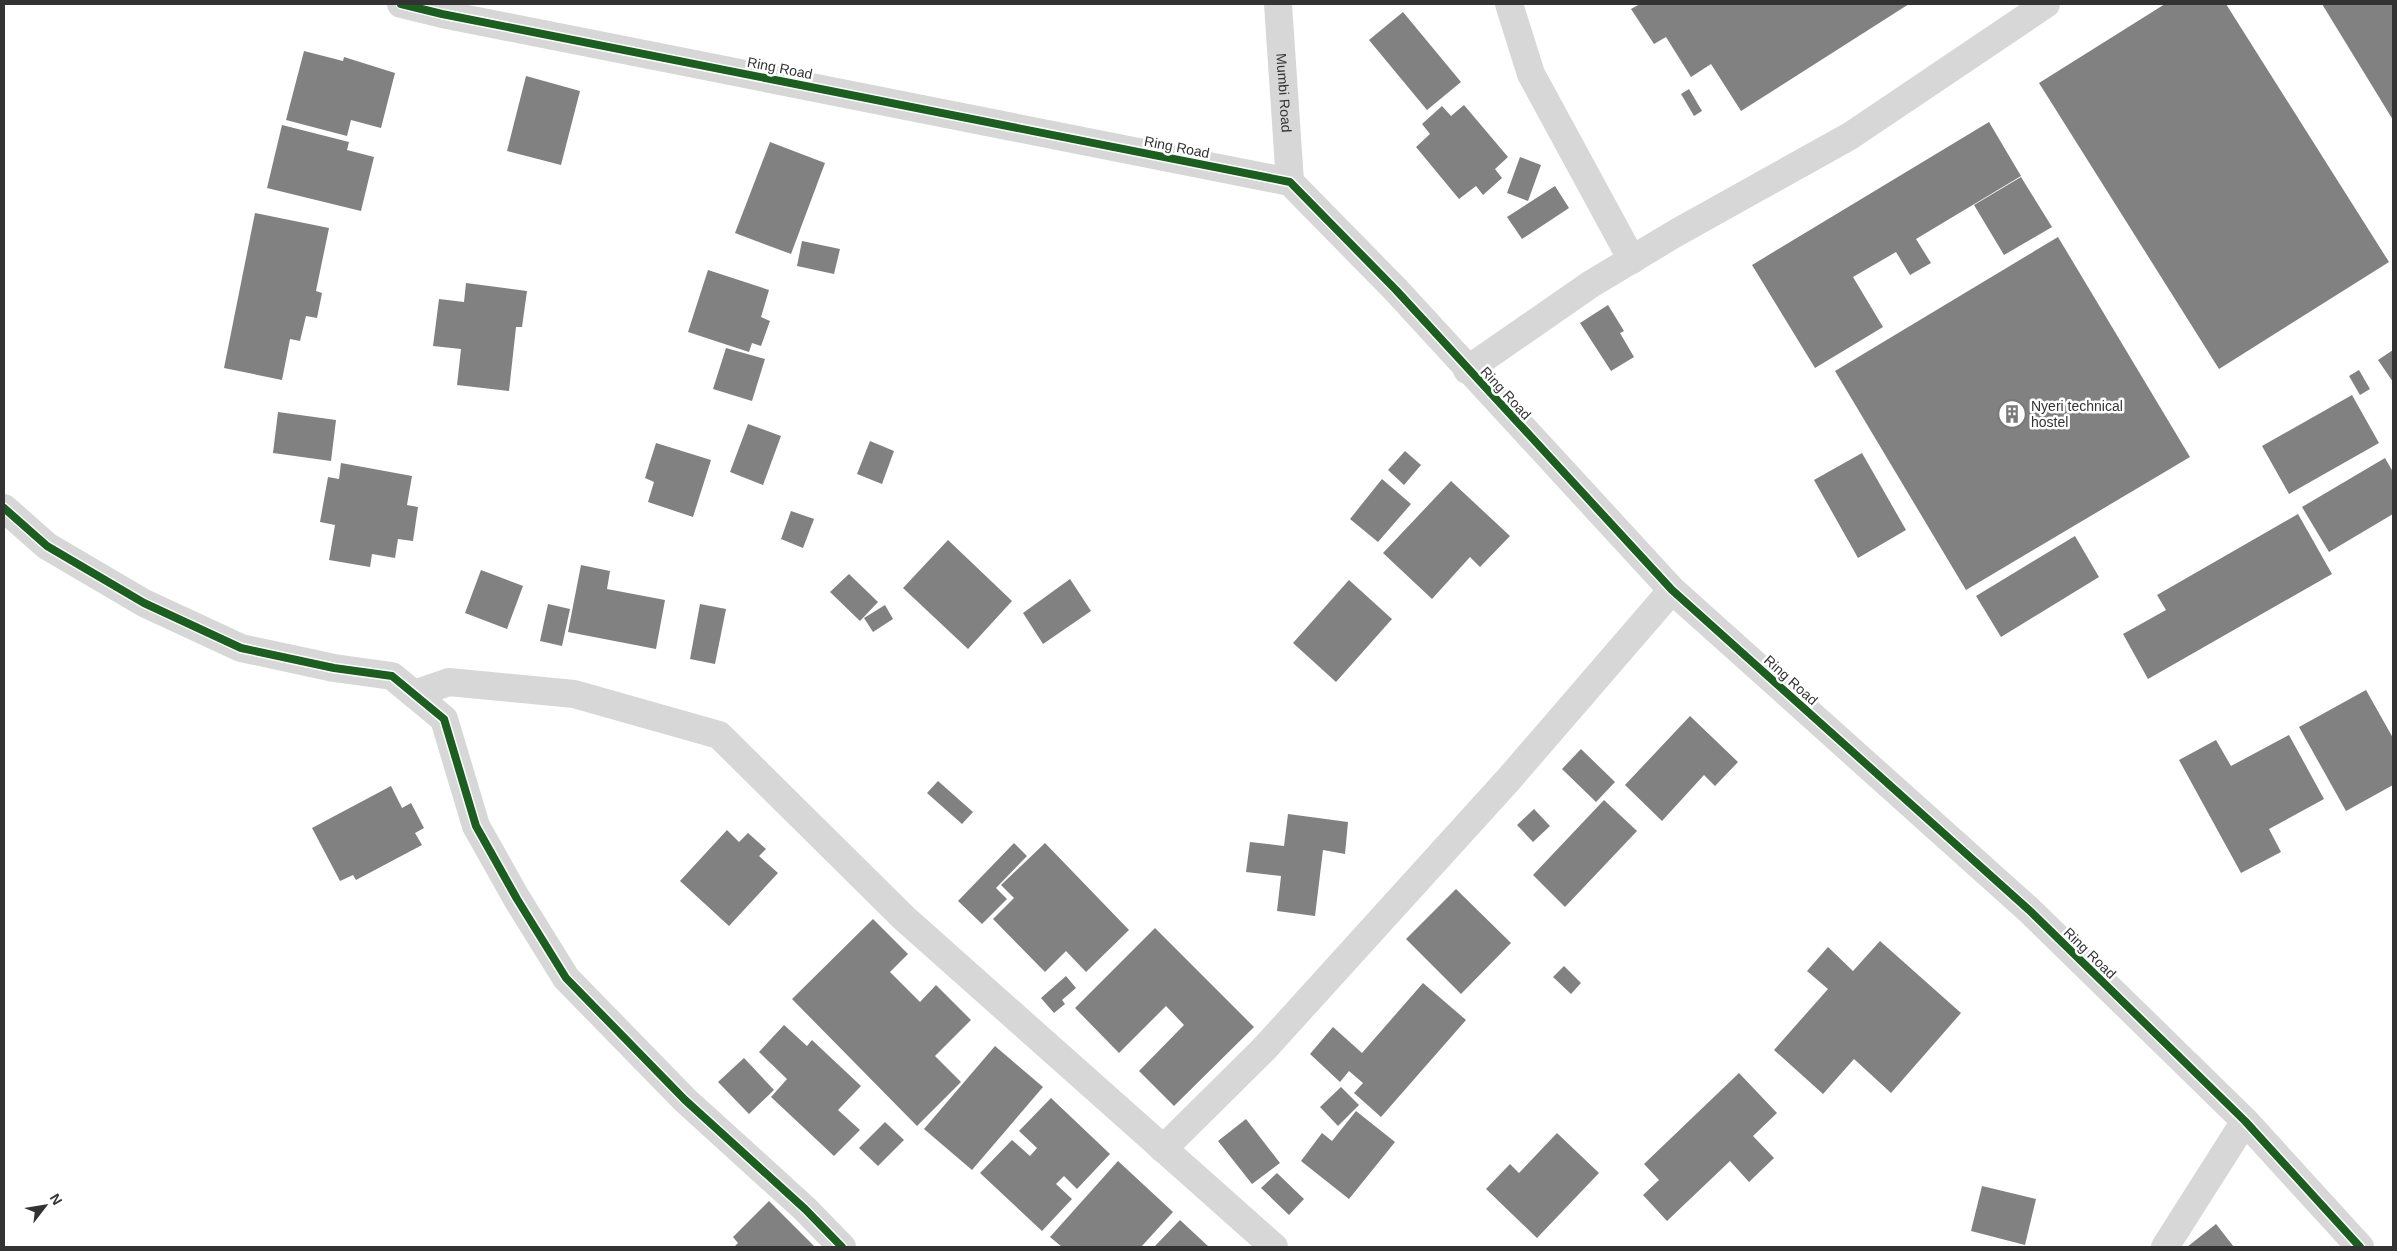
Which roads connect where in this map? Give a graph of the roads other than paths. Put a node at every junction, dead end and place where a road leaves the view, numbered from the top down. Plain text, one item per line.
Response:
1 (401, 4) edge
2 (1278, 4) edge
3 (1509, 4) edge
4 (2046, 4) edge
5 (1290, 182) junction
6 (1632, 260) junction
7 (1467, 370) junction
8 (4, 508) edge
9 (1672, 590) junction
10 (414, 694) junction
11 (2245, 1121) junction
12 (1164, 1149) junction
13 (842, 1247) edge
14 (1274, 1247) edge
15 (2165, 1247) edge
16 (2360, 1247) edge

1 - 5 street, Ring Road
2 - 5 street, Mumbi Road
3 - 6 street
4 - 6 street
5 - 7 street, Ring Road
6 - 7 street
7 - 9 street, Ring Road
8 - 10 street
9 - 11 street, Ring Road
9 - 12 street
10 - 12 street
10 - 13 street
11 - 15 street
11 - 16 street, Ring Road
12 - 14 street

